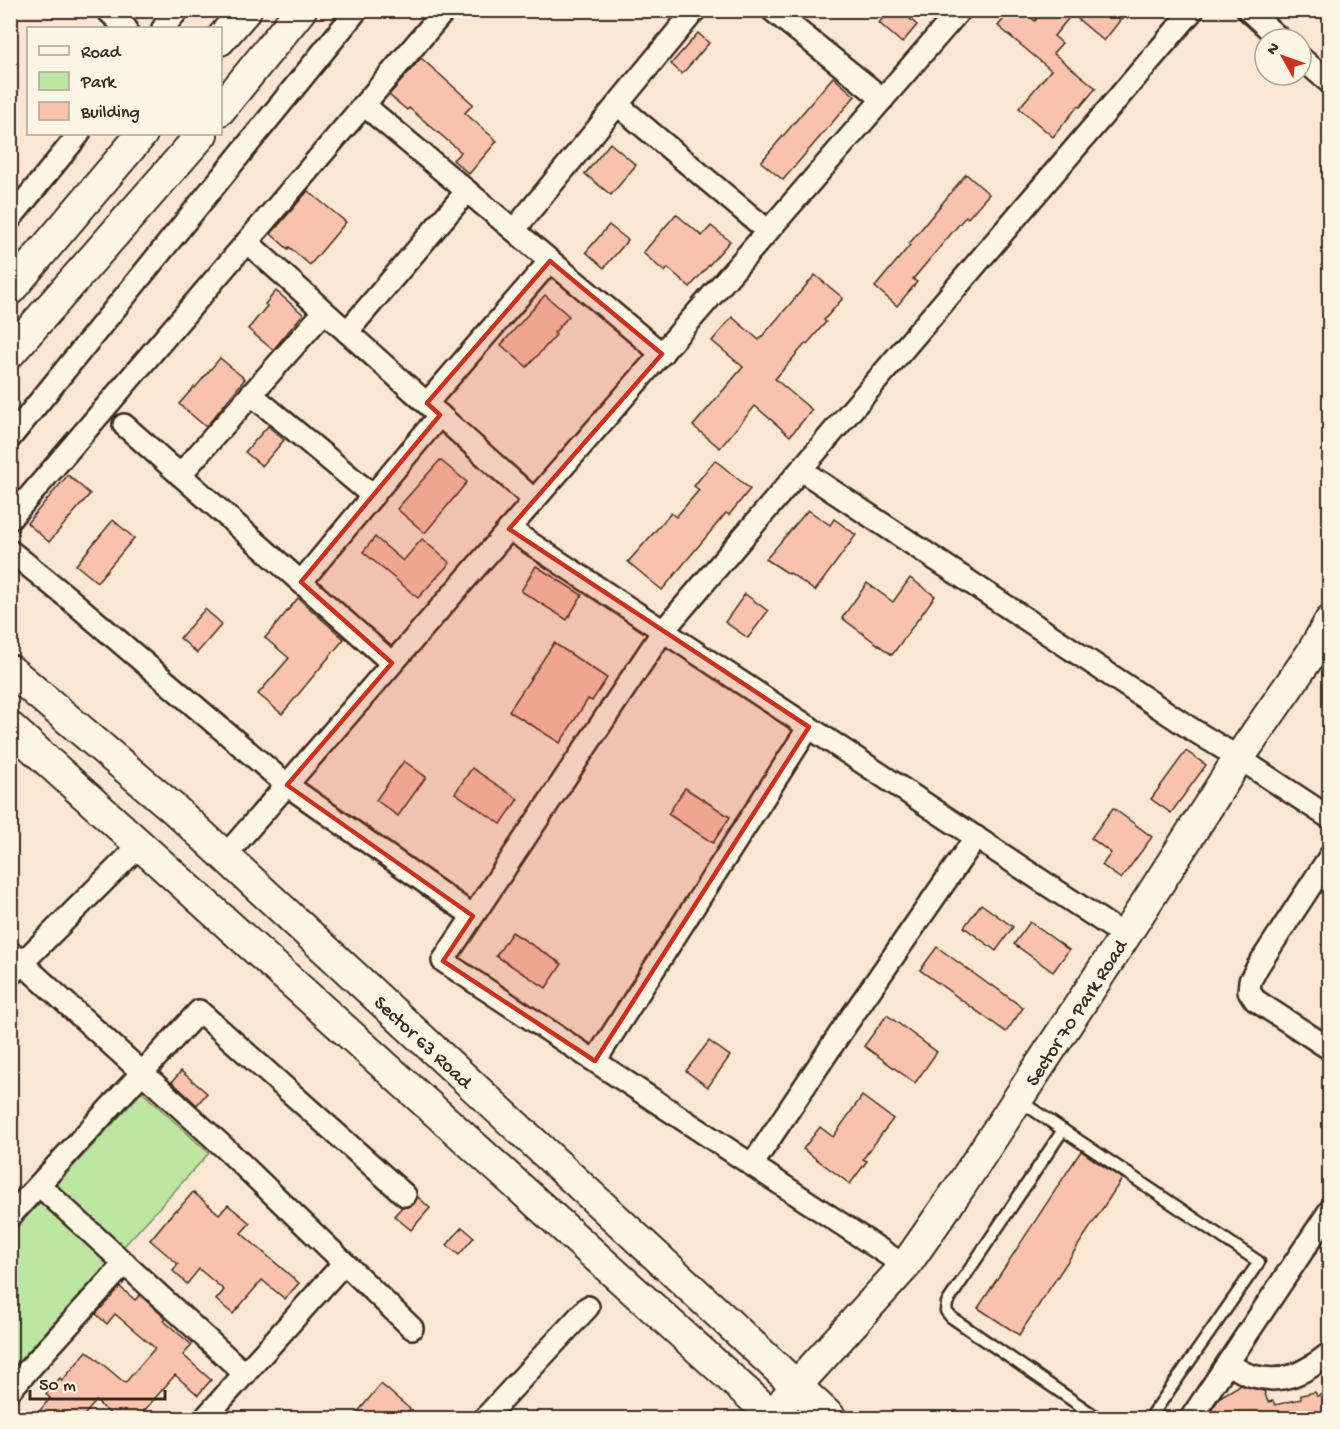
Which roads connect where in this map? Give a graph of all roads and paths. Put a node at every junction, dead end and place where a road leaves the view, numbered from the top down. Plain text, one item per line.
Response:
1 (108, 10) edge
2 (178, 10) edge
3 (246, 10) edge
4 (301, 10) edge
5 (357, 10) edge
6 (445, 10) edge
7 (695, 10) edge
8 (772, 10) edge
9 (960, 10) edge
10 (1193, 10) edge
11 (1248, 10) edge
12 (125, 27) edge
13 (165, 27) edge
14 (1267, 27) edge
15 (222, 38) edge
16 (1313, 69) edge
17 (1329, 83) edge
18 (884, 99) junction
19 (364, 105) junction
20 (618, 105) junction
21 (222, 109) edge
22 (78, 135) edge
23 (141, 135) edge
24 (201, 135) edge
25 (467, 191) junction
26 (10, 219) edge
27 (514, 230) junction
28 (768, 231) junction
29 (247, 242) junction
30 (550, 261) junction
31 (10, 290) edge
32 (324, 312) junction
33 (347, 332) junction
34 (10, 353) edge
35 (662, 354) junction
36 (251, 394) junction
37 (433, 409) junction
38 (124, 425) dead end
39 (10, 438) edge
40 (801, 470) junction
41 (180, 475) junction
42 (373, 496) junction
43 (534, 500) junction
44 (10, 519) edge
45 (509, 529) junction
46 (10, 551) edge
47 (301, 582) junction
48 (1329, 621) edge
49 (663, 631) junction
50 (392, 663) junction
51 (10, 670) edge
52 (10, 727) edge
53 (809, 727) junction
54 (1239, 758) junction
55 (287, 785) junction
56 (1329, 818) edge
57 (976, 837) junction
58 (140, 845) junction
59 (225, 856) junction
60 (1329, 856) edge
61 (473, 916) junction
62 (1125, 936) junction
63 (14, 963) edge
64 (1329, 1049) edge
65 (595, 1061) junction
66 (142, 1072) junction
67 (1017, 1100) junction
68 (1063, 1130) junction
69 (752, 1165) junction
70 (39, 1185) junction
71 (405, 1195) dead end
72 (1329, 1210) edge
73 (10, 1216) edge
74 (125, 1263) junction
75 (345, 1263) junction
76 (905, 1266) junction
77 (588, 1307) dead end
78 (412, 1328) dead end
79 (1329, 1353) edge
80 (1228, 1363) junction
81 (244, 1374) junction
82 (796, 1386) junction
83 (10, 1390) edge
84 (772, 1418) edge
85 (205, 1419) edge
86 (484, 1419) edge
87 (831, 1419) edge
88 (1098, 1419) edge
89 (1150, 1419) edge
90 (1191, 1419) edge

1 - 12 street
2 - 13 street
3 - 15 street
4 - 21 street
5 - 39 street
6 - 19 street
7 - 20 street
8 - 18 street
9 - 18 street
10 - 40 street
11 - 14 street
16 - 17 street
18 - 28 street
19 - 25 street
19 - 29 street
20 - 27 street
20 - 28 street
22 - 26 street
23 - 31 street
24 - 34 street
25 - 27 street
25 - 33 street
27 - 30 street
28 - 35 street
29 - 32 street
29 - 44 street
30 - 35 street
30 - 37 street
32 - 33 street
32 - 36 street
33 - 37 street
35 - 43 street
36 - 41 street
36 - 42 street
37 - 42 street
37 - 43 street
38 - 41 street
40 - 49 street
40 - 54 street
41 - 47 street
42 - 47 street
43 - 45 street
45 - 49 street
45 - 50 street
46 - 55 street
47 - 50 street
48 - 54 street, Sector 70 Park Road
49 - 53 street
49 - 61 street
50 - 55 street
51 - 59 street, Sector 63 Road
52 - 58 street
53 - 57 street
53 - 65 street
54 - 56 street
54 - 62 street, Sector 70 Park Road
55 - 59 street
55 - 61 street
57 - 62 street
57 - 69 street
58 - 63 street
58 - 84 street
59 - 82 street, Sector 63 Road
60 - 64 street
61 - 65 street
62 - 67 street, Sector 70 Park Road
63 - 66 street
65 - 69 street
66 - 70 street
66 - 71 street
66 - 75 street
67 - 68 lane
67 - 76 street, Sector 70 Park Road
68 - 88 lane
68 - 89 lane
69 - 76 street
70 - 73 street
70 - 74 street
72 - 80 street
74 - 81 street
74 - 83 street
75 - 78 street
75 - 81 street
76 - 82 street, Sector 70 Park Road
77 - 86 street
79 - 80 street
80 - 90 street
81 - 85 street
82 - 84 street, Sector 70 Park Road
82 - 87 street, Sector 63 Road

